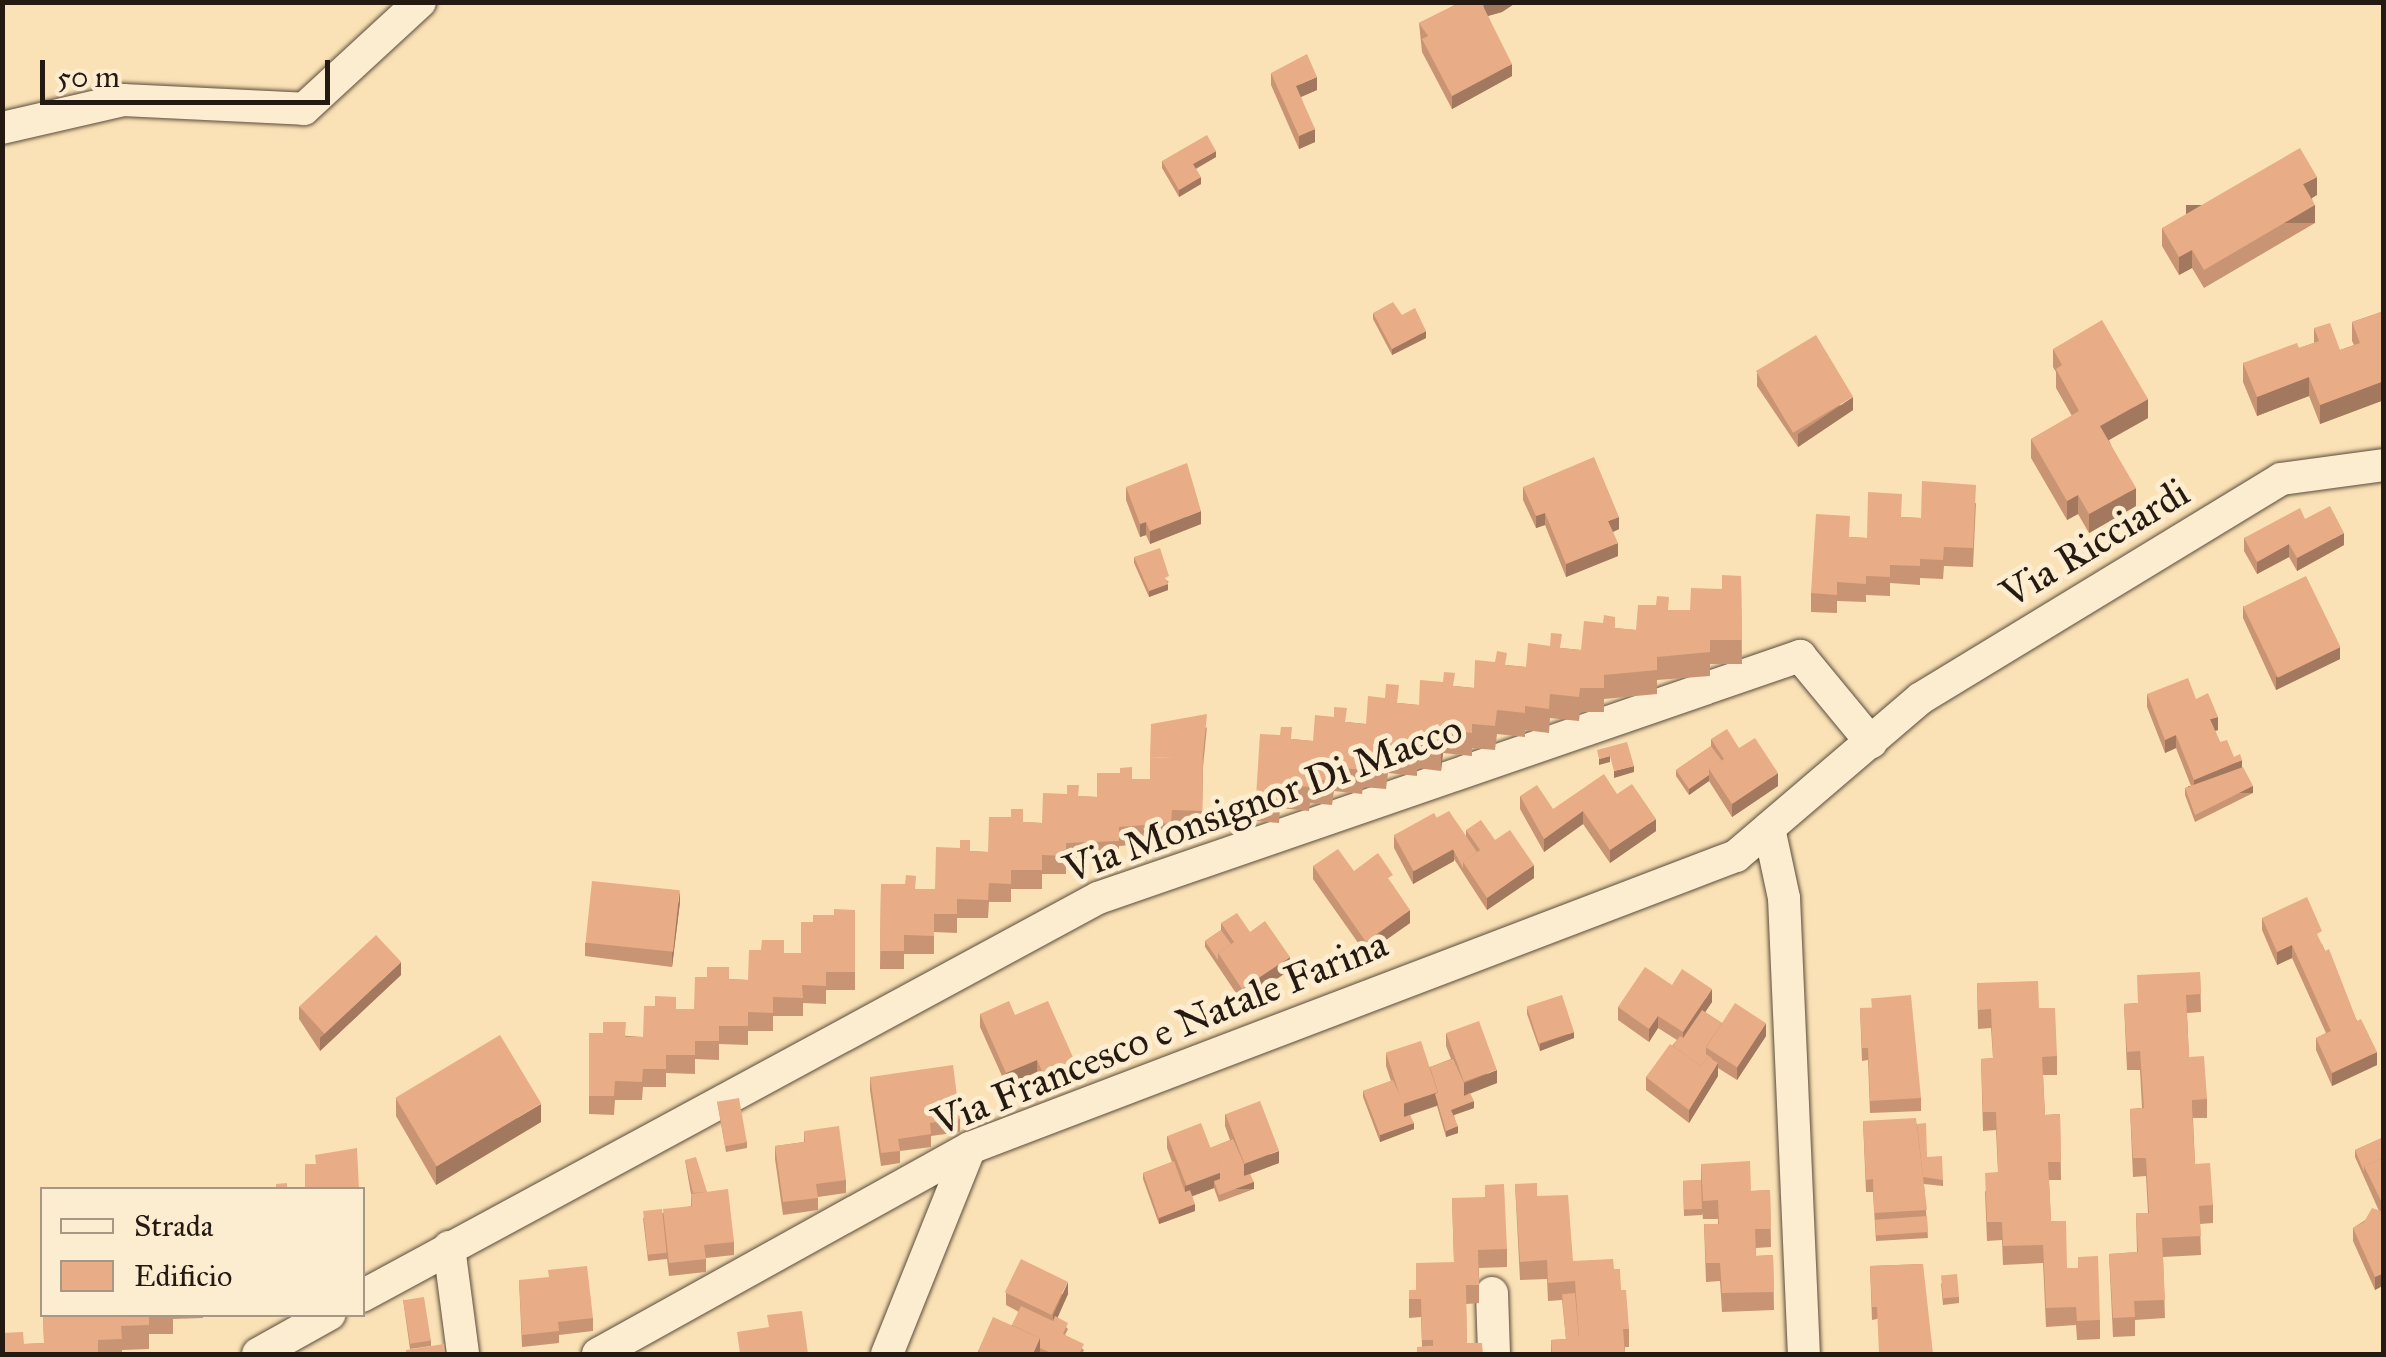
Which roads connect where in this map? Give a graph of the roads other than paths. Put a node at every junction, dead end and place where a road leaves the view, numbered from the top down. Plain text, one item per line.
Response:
1 (420, 2) edge
2 (2, 128) edge
3 (2384, 464) edge
4 (1871, 742) junction
5 (1768, 828) junction
6 (970, 1148) junction
7 (450, 1248) junction
8 (1492, 1293) dead end
9 (365, 1294) edge
10 (325, 1317) edge
11 (258, 1354) edge
12 (463, 1354) edge
13 (598, 1354) edge
14 (887, 1354) edge
15 (1494, 1354) edge
16 (1804, 1354) edge

1 - 2 street
3 - 4 street, Via Ricciardi
4 - 5 street, Via Francesco e Natale Farina
4 - 7 street, Via Monsignor Di Macco
5 - 6 street, Via Francesco e Natale Farina
5 - 16 street
6 - 13 street, Via Francesco e Natale Farina
6 - 14 street
7 - 9 street, Via Monsignor Di Macco
7 - 12 street
8 - 15 street
10 - 11 street

